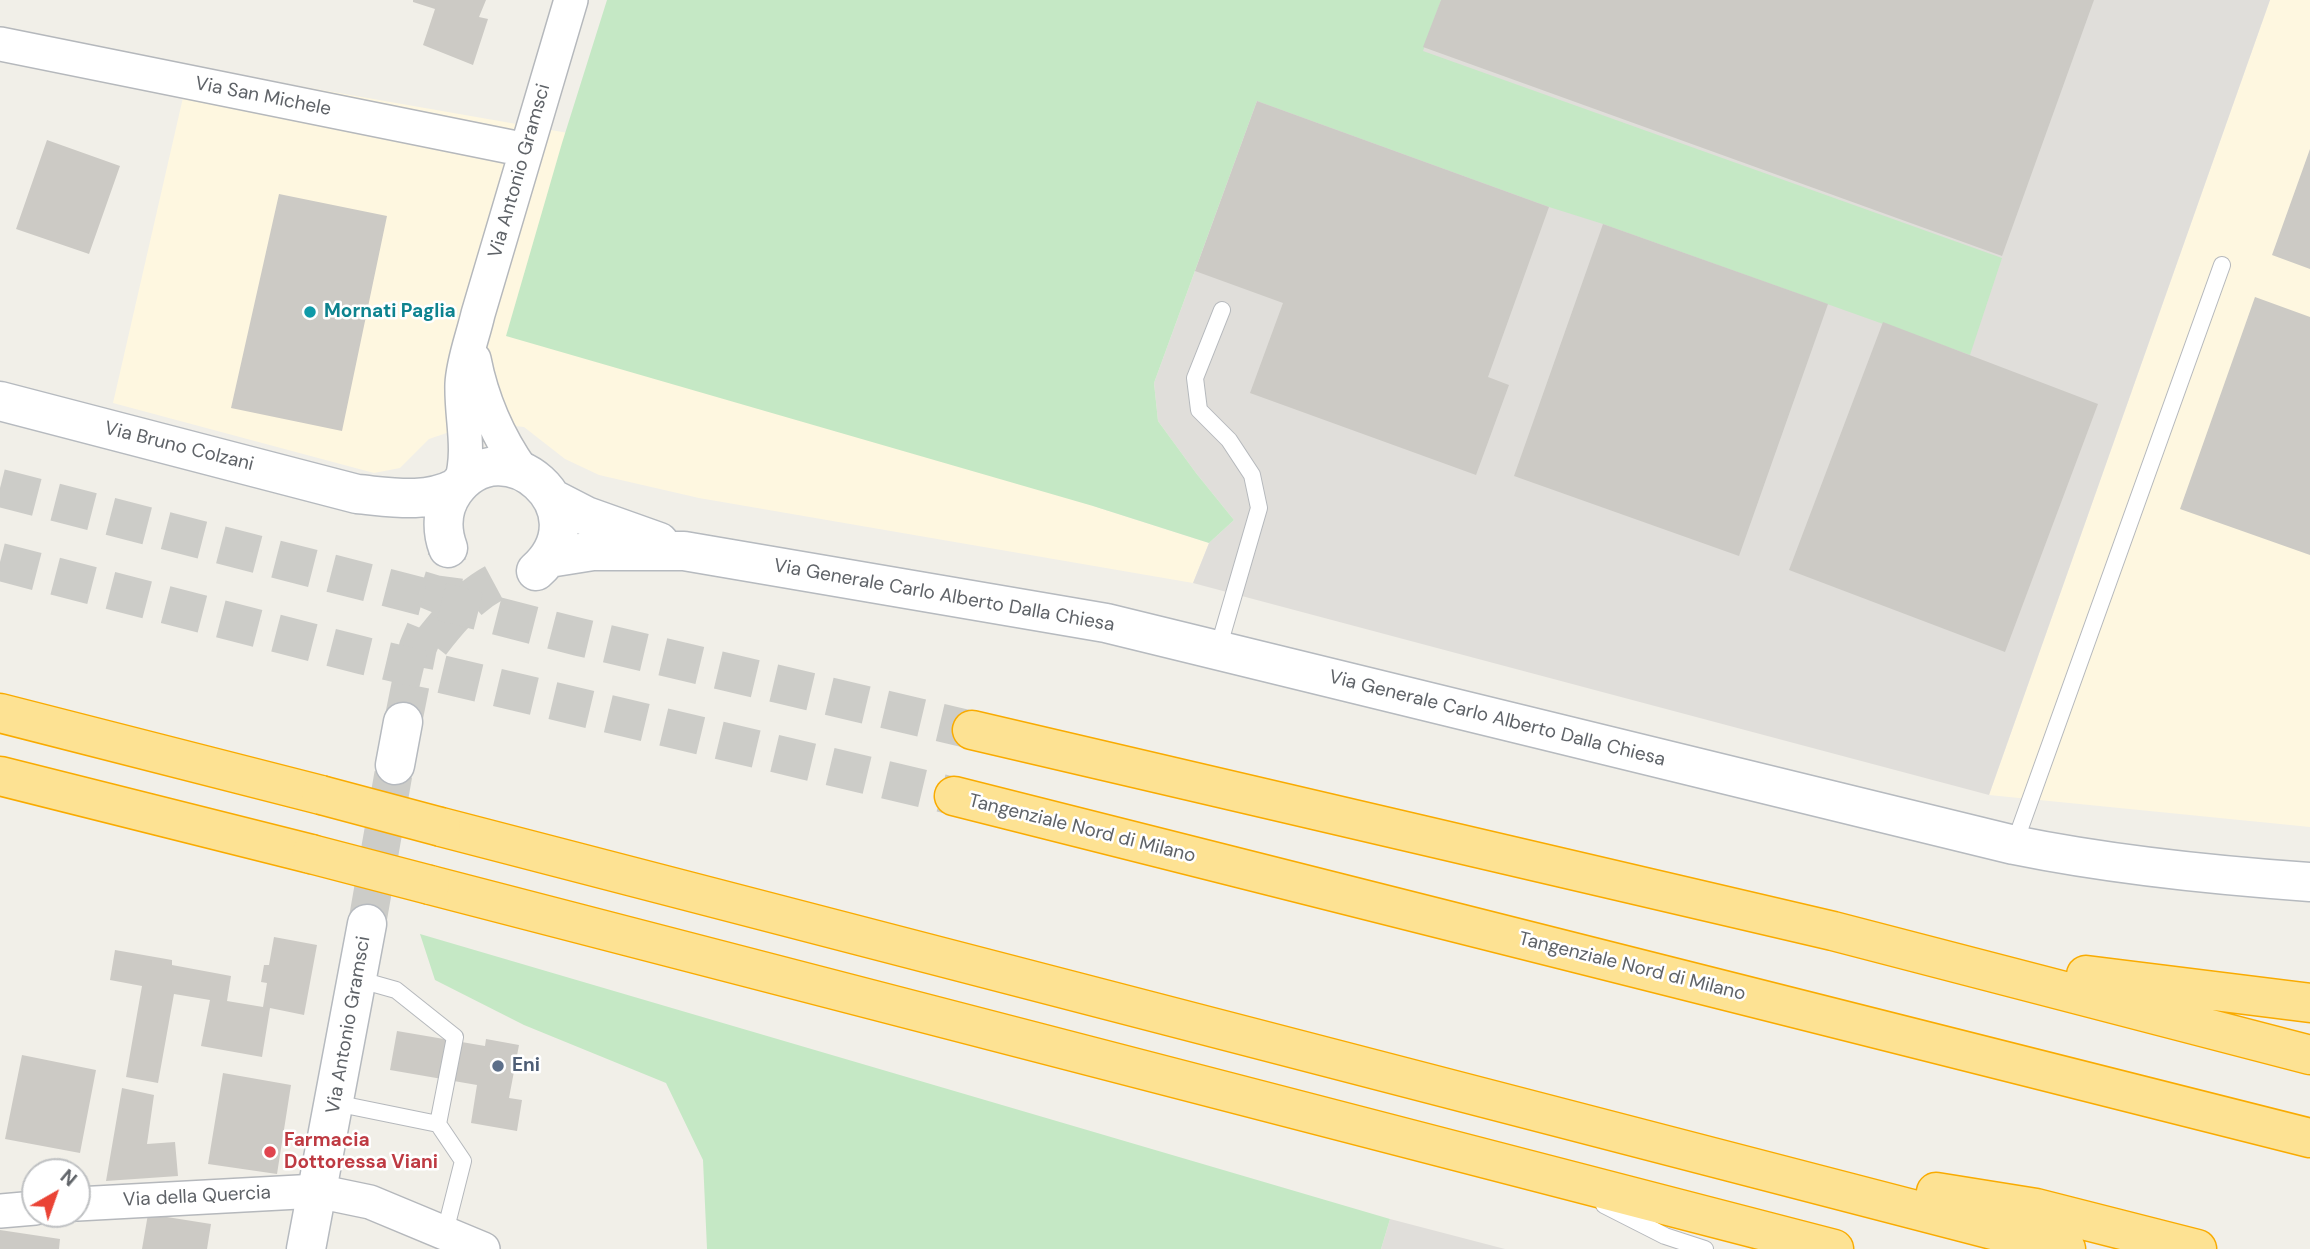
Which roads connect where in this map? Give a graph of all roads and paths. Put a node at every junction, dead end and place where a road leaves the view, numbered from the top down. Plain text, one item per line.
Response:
1 (571, 0) edge
2 (0, 44) edge
3 (526, 150) junction
4 (2222, 265) dead end
5 (1222, 310) dead end
6 (471, 343) junction
7 (0, 401) edge
8 (522, 471) junction
9 (459, 485) junction
10 (357, 494) junction
11 (553, 499) junction
12 (684, 551) junction
13 (1218, 649) junction
14 (0, 713) edge
15 (403, 722) tunnel mouth
16 (972, 730) tunnel mouth
17 (395, 765) tunnel mouth
18 (0, 776) edge
19 (954, 796) tunnel mouth
20 (2014, 845) junction
21 (2310, 882) edge
22 (367, 924) tunnel mouth
23 (1833, 931) junction
24 (357, 979) junction
25 (2310, 1003) edge
26 (2310, 1055) edge
27 (335, 1103) junction
28 (438, 1124) junction
29 (2310, 1138) edge
30 (1711, 1156) junction
31 (1533, 1169) junction
32 (317, 1191) junction
33 (91, 1203) edge
34 (21, 1209) edge
35 (0, 1211) edge
36 (445, 1231) junction
37 (306, 1249) edge
38 (483, 1249) edge
39 (1705, 1249) edge
40 (1834, 1249) edge
41 (2066, 1249) edge
42 (2197, 1249) edge

1 - 3 street, Via Antonio Gramsci
2 - 3 street, Via San Michele
3 - 6 street, Via Antonio Gramsci
4 - 20 lane
5 - 13 lane
6 - 8 street, Via Antonio Gramsci
6 - 9 street, Via Antonio Gramsci
7 - 10 street, Via Bruno Colzani
8 - 9 street, Via Bruno Colzani
8 - 11 street, Via Generale Carlo Alberto Dalla Chiesa
9 - 10 street, Via Bruno Colzani
9 - 10 street, Via Bruno Colzani
11 - 12 street, Via Generale Carlo Alberto Dalla Chiesa
11 - 12 street, Via Generale Carlo Alberto Dalla Chiesa
12 - 13 street, Via Generale Carlo Alberto Dalla Chiesa
13 - 20 street, Via Generale Carlo Alberto Dalla Chiesa
14 - 30 highway, bridge
15 - 17 street
16 - 23 highway
18 - 31 highway, bridge
19 - 29 highway, Tangenziale Nord di Milano
20 - 21 street, Via Generale Carlo Alberto Dalla Chiesa
22 - 24 street, Via Antonio Gramsci
23 - 25 highway
23 - 26 highway
24 - 27 street, Via Antonio Gramsci
24 - 28 lane
27 - 28 lane
27 - 32 street, Via Antonio Gramsci
28 - 36 lane
30 - 41 highway
30 - 42 highway
31 - 39 lane
31 - 40 highway
32 - 33 street, Via della Quercia
32 - 36 street, Via della Quercia
32 - 37 street, Via Antonio Gramsci
34 - 35 street
36 - 38 street, Via della Quercia

